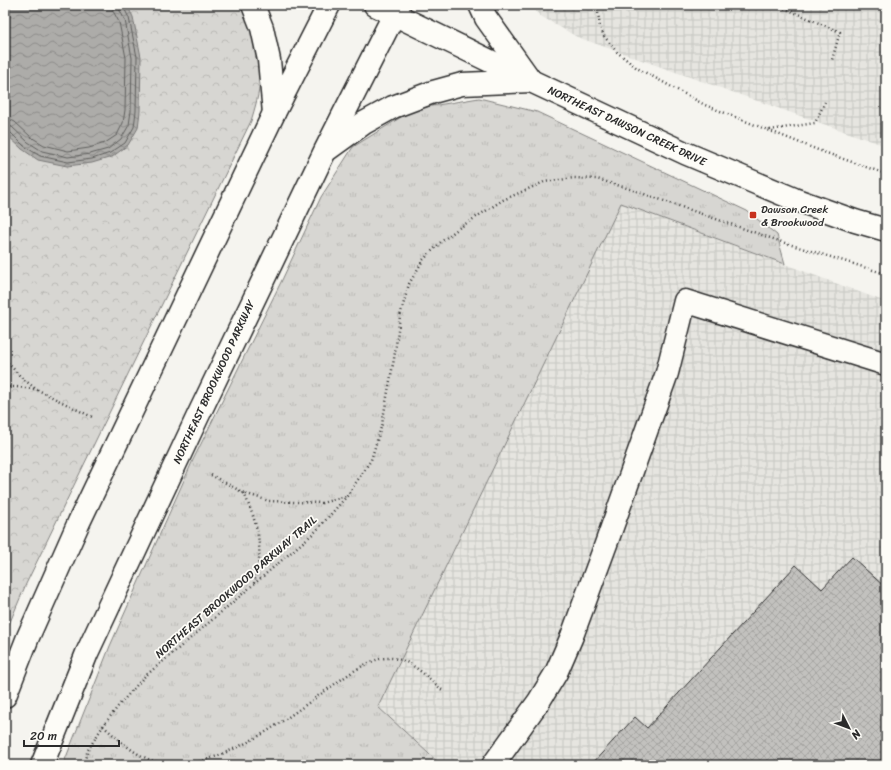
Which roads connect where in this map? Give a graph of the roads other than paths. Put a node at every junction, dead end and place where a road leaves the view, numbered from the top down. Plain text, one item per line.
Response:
1 (252, 5) edge
2 (329, 5) edge
3 (480, 5) edge
4 (389, 8) edge
5 (531, 81) junction
6 (274, 113) junction
7 (326, 150) junction
8 (886, 230) edge
9 (886, 364) edge
10 (5, 696) edge
11 (42, 765) edge
12 (493, 765) edge

1 - 6 main road
2 - 6 main road
3 - 5 main road
4 - 5 main road, NORTHEAST DAWSON CREEK DRIVE
4 - 7 main road, NORTHEAST BROOKWOOD PARKWAY
5 - 7 main road
5 - 8 main road, NORTHEAST DAWSON CREEK DRIVE
6 - 10 main road
7 - 11 main road, NORTHEAST BROOKWOOD PARKWAY
9 - 12 main road

